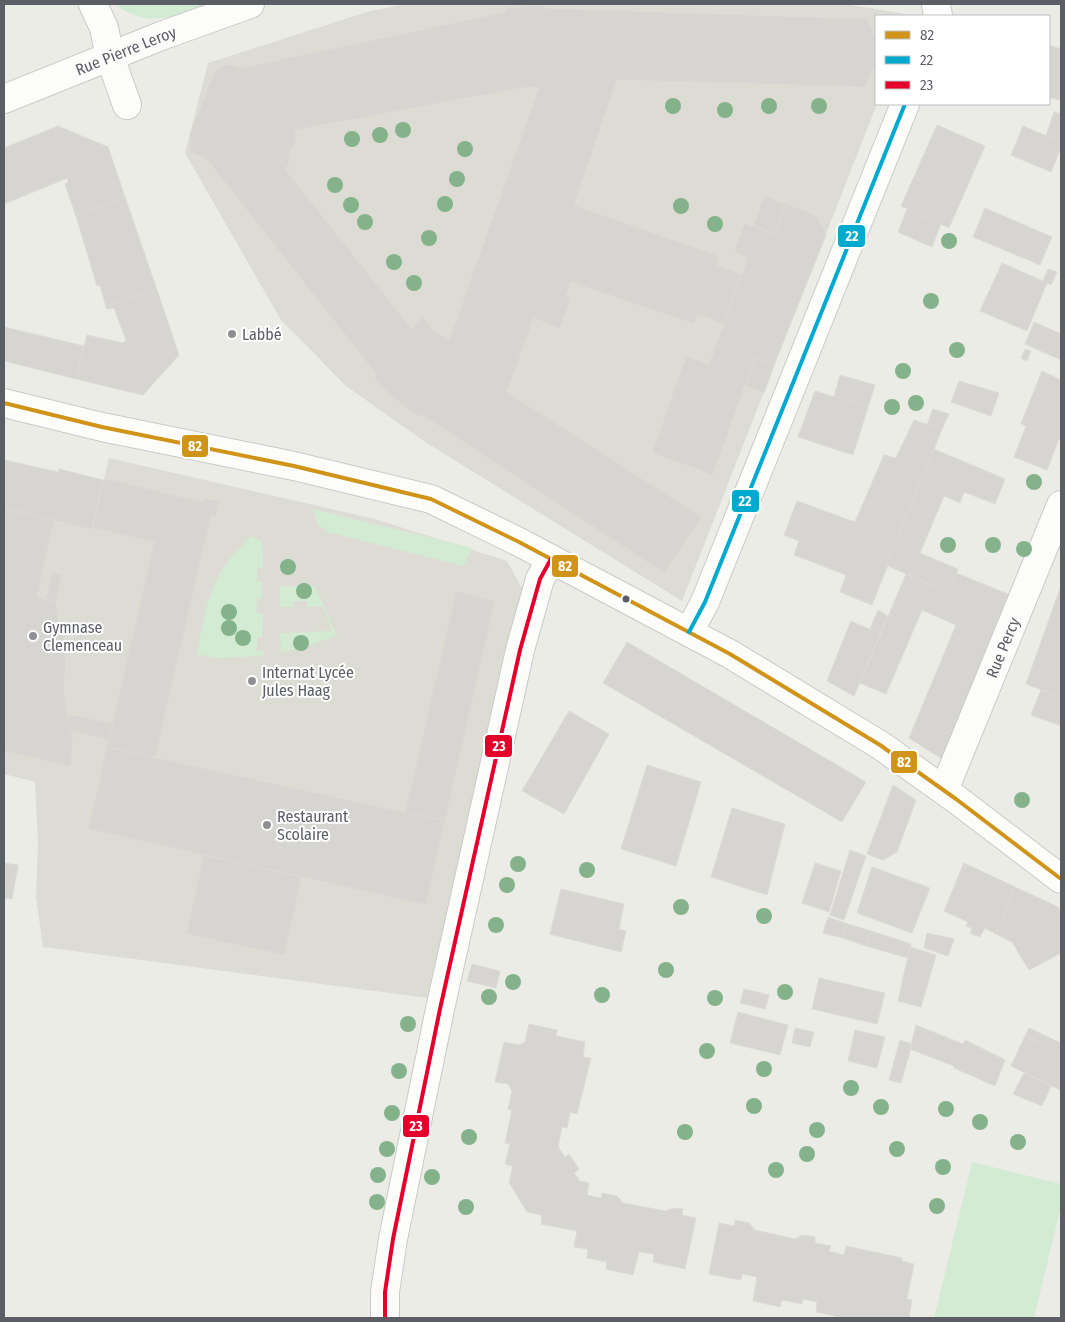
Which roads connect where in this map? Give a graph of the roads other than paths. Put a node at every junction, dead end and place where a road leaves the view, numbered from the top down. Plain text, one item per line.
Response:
1 (93, 4) edge
2 (250, 4) edge
3 (110, 57) junction
4 (4, 99) edge
5 (126, 105) dead end
6 (905, 105) edge
7 (4, 403) edge
8 (1061, 505) edge
9 (551, 559) junction
10 (689, 632) junction
11 (944, 790) junction
12 (1061, 879) edge
13 (385, 1318) edge

1 - 3 street
2 - 3 street, Rue Pierre Leroy
3 - 4 street, Rue Pierre Leroy
3 - 5 street
6 - 10 street
7 - 9 street
8 - 11 street, Rue Percy
9 - 10 street
9 - 13 street
10 - 11 street
11 - 12 street

